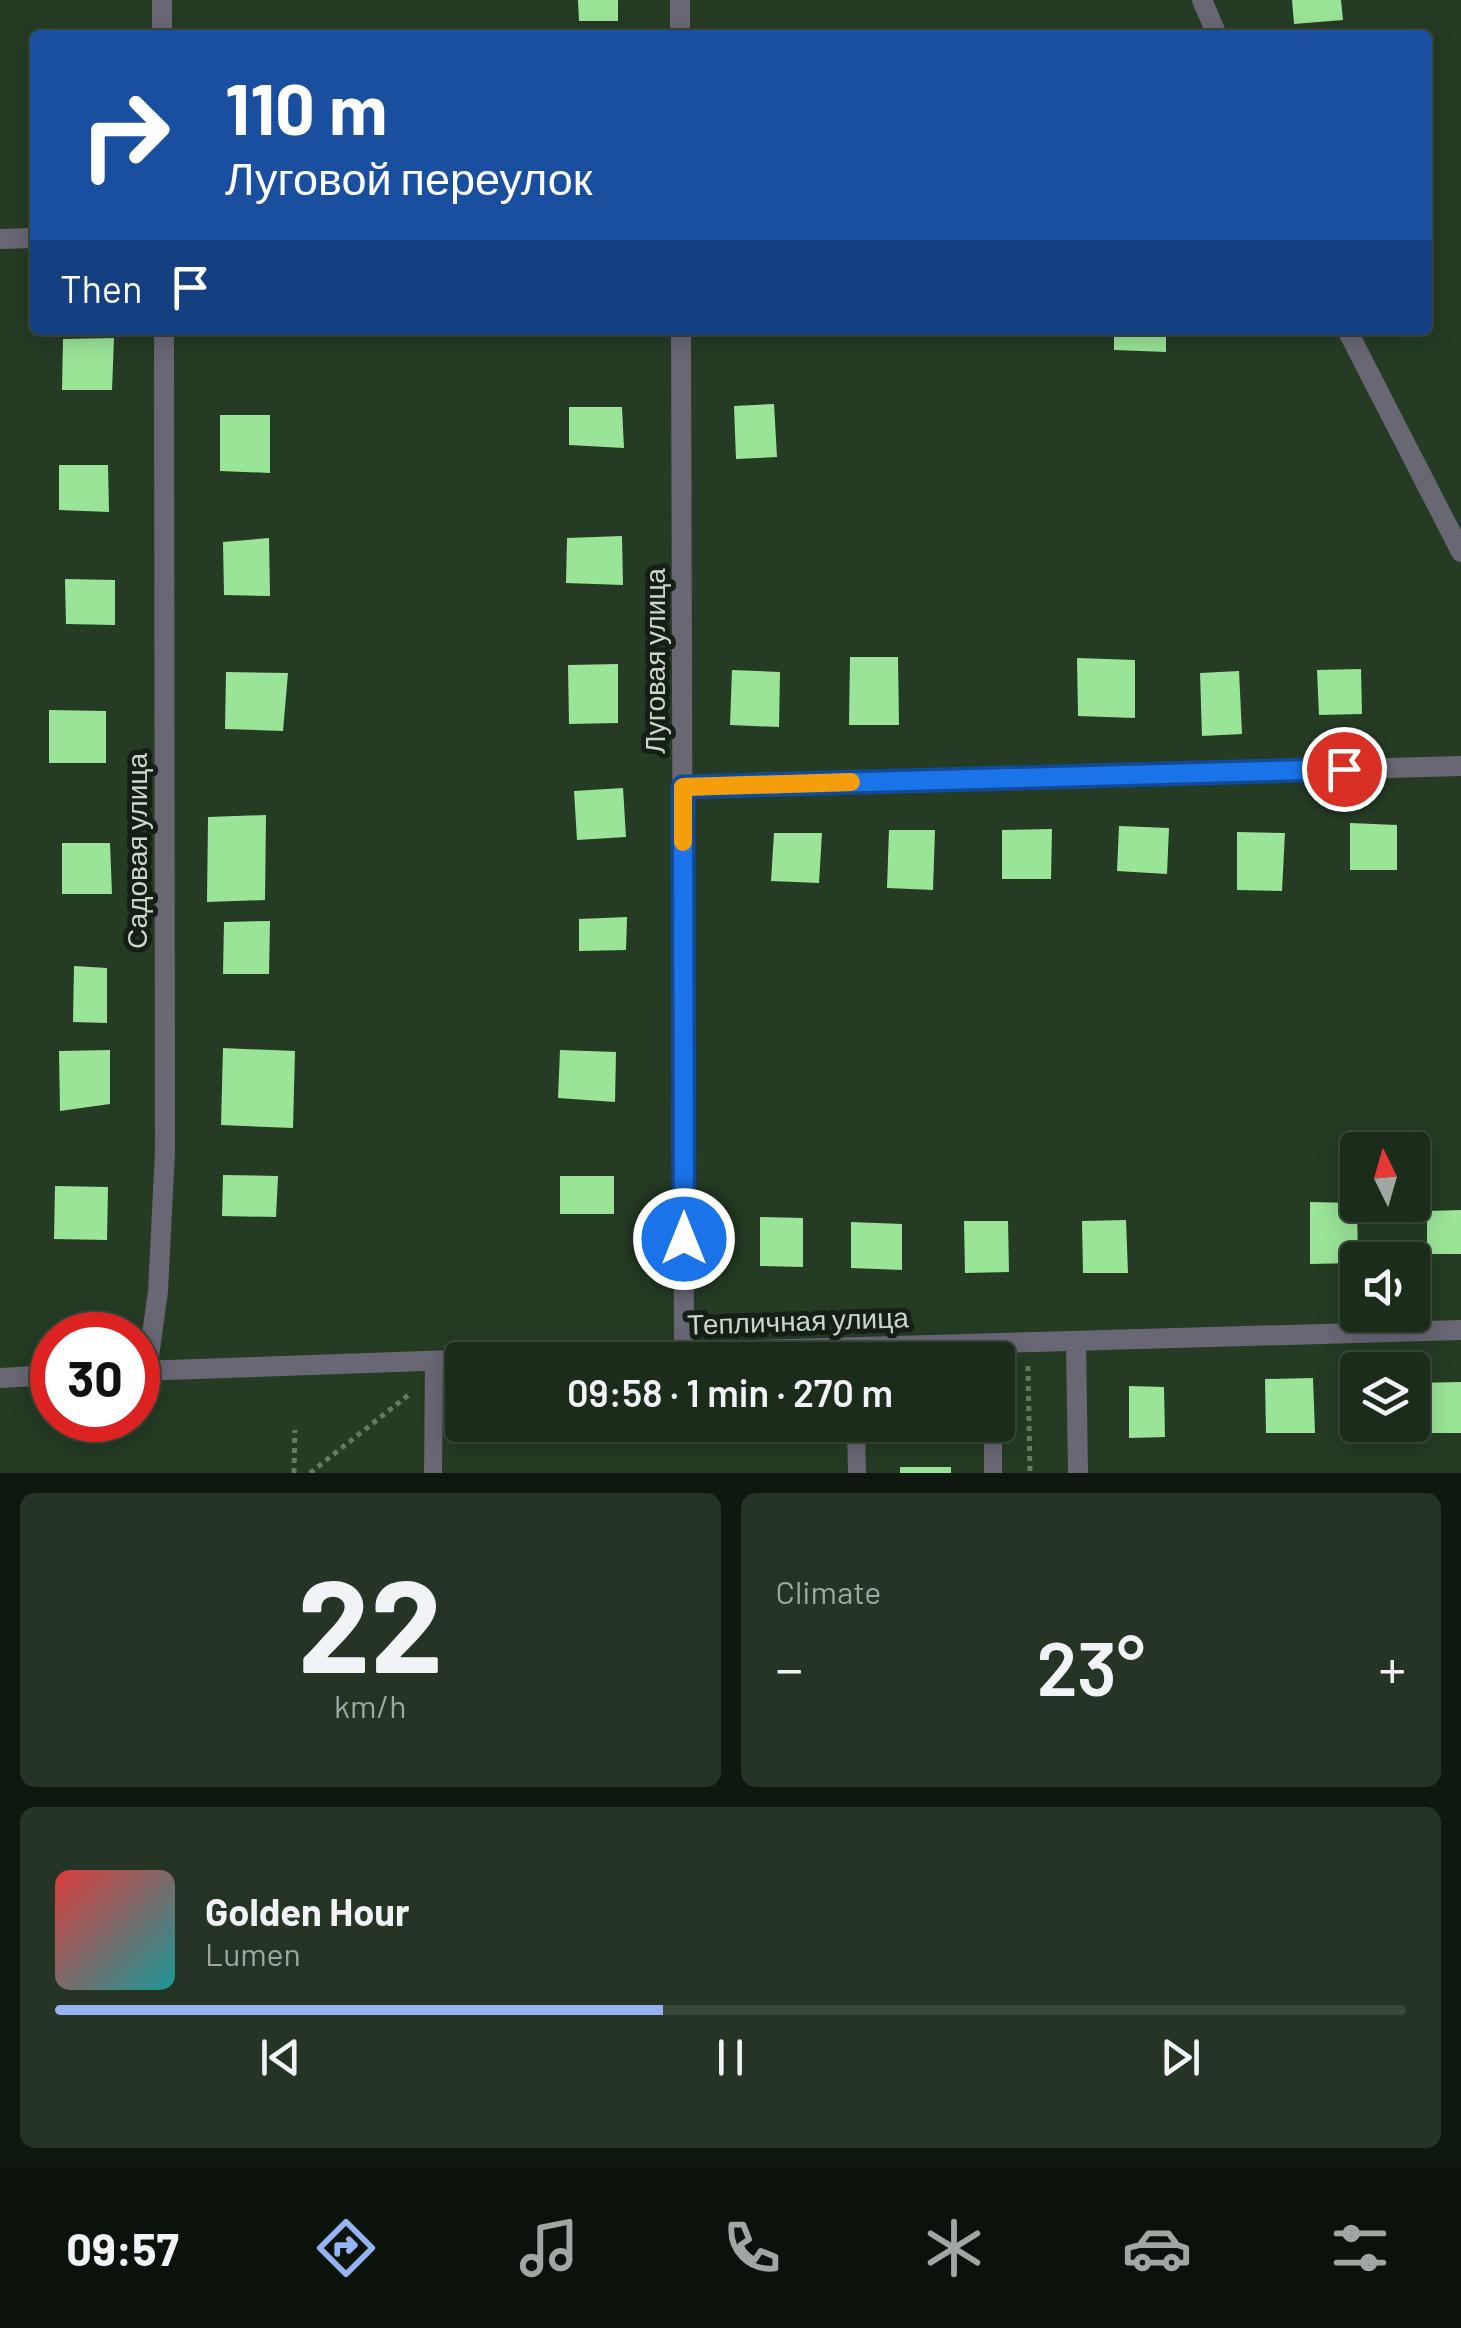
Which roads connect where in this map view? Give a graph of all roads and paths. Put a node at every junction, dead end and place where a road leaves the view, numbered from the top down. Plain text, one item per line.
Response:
1 (162, 0) edge
2 (680, 0) edge
3 (1202, 0) edge
4 (162, 30) edge
5 (680, 30) edge
6 (1215, 30) edge
7 (30, 238) edge
8 (0, 239) edge
9 (164, 335) edge
10 (681, 335) edge
11 (1351, 335) edge
12 (1461, 552) edge
13 (1461, 766) edge
14 (683, 787) junction
15 (154, 1312) edge
16 (1461, 1330) edge
17 (1076, 1341) junction
18 (684, 1342) edge
19 (1015, 1349) edge
20 (1015, 1366) edge
21 (445, 1367) edge
22 (433, 1368) junction
23 (160, 1371) edge
24 (30, 1376) edge
25 (0, 1378) edge
26 (295, 1430) dead end
27 (856, 1442) edge
28 (993, 1442) edge
29 (294, 1473) edge
30 (310, 1473) edge
31 (432, 1473) edge
32 (856, 1473) edge
33 (994, 1473) edge
34 (1030, 1473) edge
35 (1078, 1473) edge

1 - 4 street
2 - 5 street
3 - 6 street
7 - 8 street
9 - 15 street, Садовая улица
10 - 14 street, Луговая улица
11 - 12 street
13 - 14 street
14 - 18 street, Луговая улица
16 - 17 street, Тепличная улица
17 - 19 street, Тепличная улица
17 - 35 street
20 - 34 path
21 - 22 street, Тепличная улица
22 - 23 street, Тепличная улица
22 - 30 path
22 - 31 lane
24 - 25 street
26 - 29 path
27 - 32 lane
28 - 33 lane

